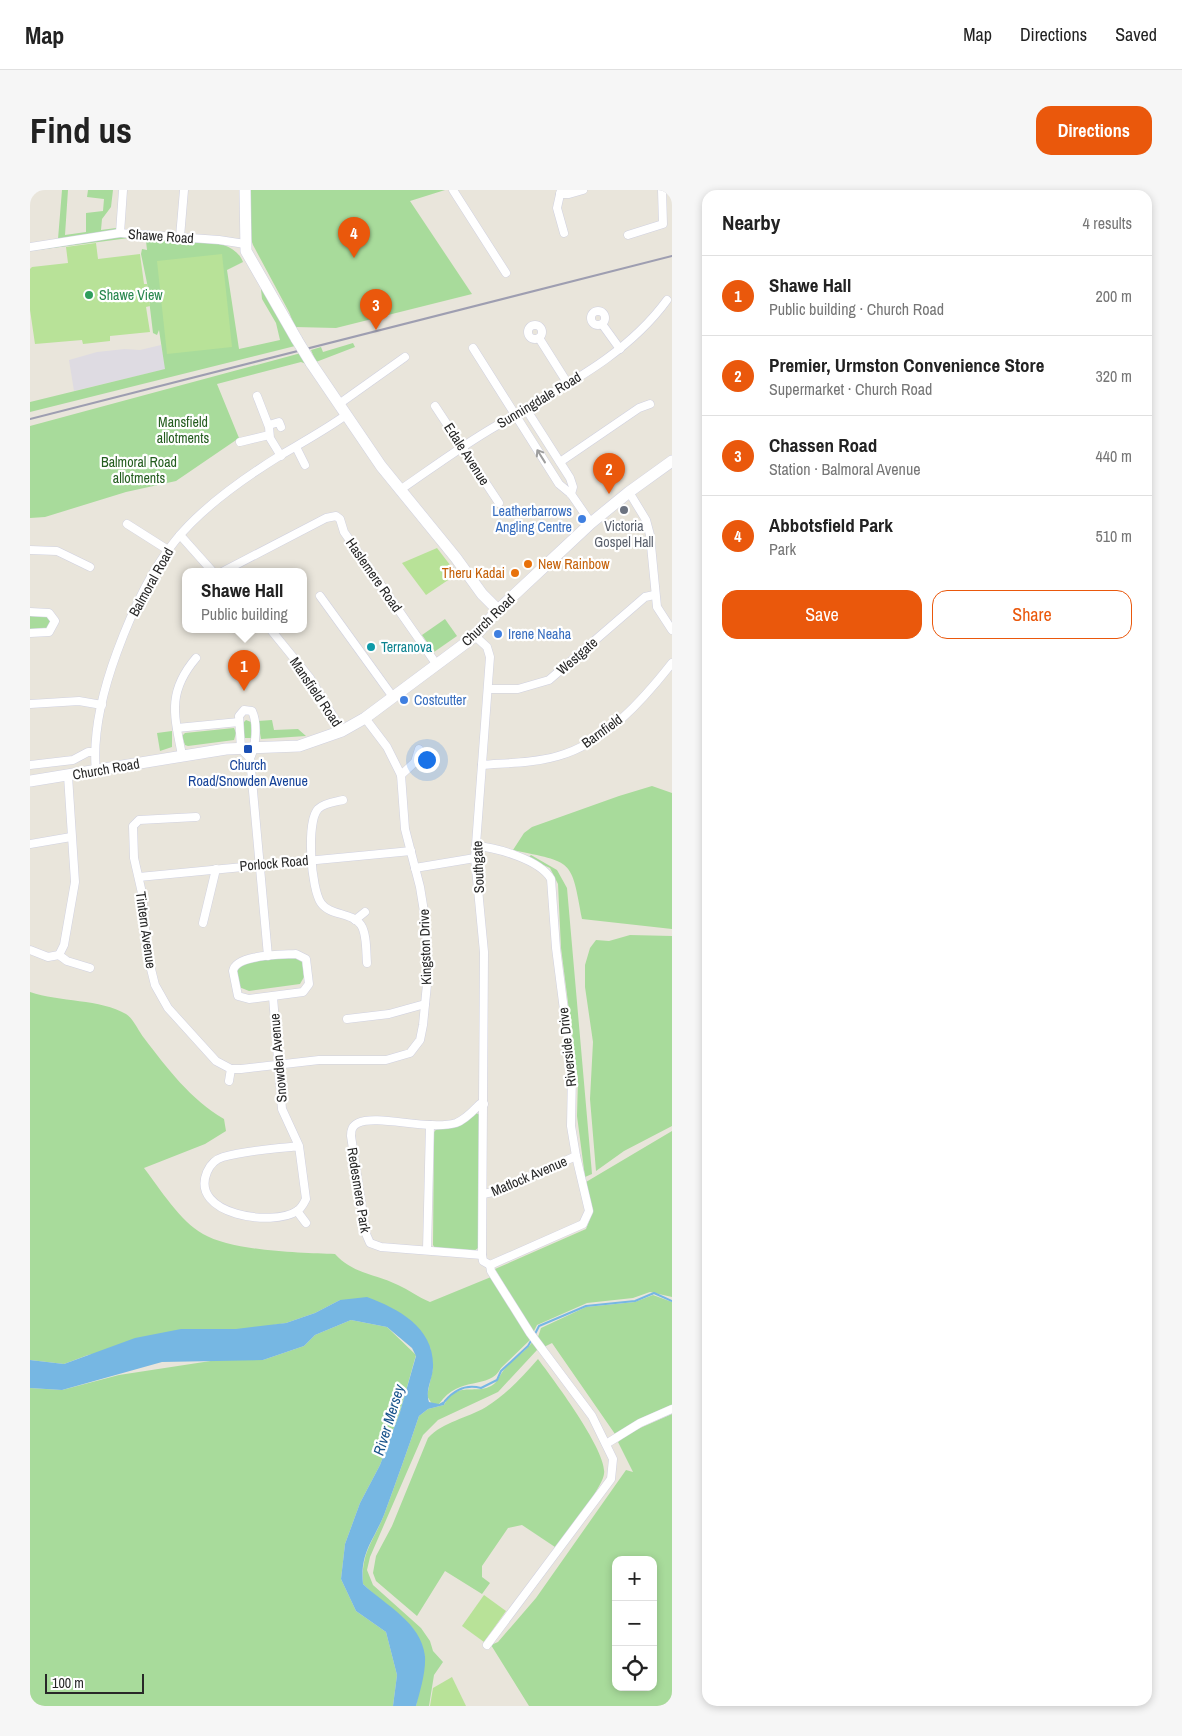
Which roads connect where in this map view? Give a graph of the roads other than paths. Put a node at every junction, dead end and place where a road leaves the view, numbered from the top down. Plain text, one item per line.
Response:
1 (123, 190) edge
2 (184, 190) edge
3 (244, 190) edge
4 (453, 190) edge
5 (583, 190) edge
6 (662, 190) edge
7 (560, 192) edge
8 (672, 200) edge
9 (662, 201) junction
10 (120, 233) junction
11 (564, 233) dead end
12 (628, 235) dead end
13 (180, 237) junction
14 (245, 244) junction
15 (30, 247) edge
16 (506, 273) dead end
17 (667, 300) dead end
18 (602, 324) dead end
19 (539, 338) dead end
20 (472, 348) dead end
21 (620, 349) junction
22 (405, 357) dead end
23 (568, 384) junction
24 (257, 396) dead end
25 (339, 404) junction
26 (650, 404) dead end
27 (435, 406) dead end
28 (526, 409) junction
29 (516, 414) junction
30 (346, 415) junction
31 (269, 425) junction
32 (281, 427) dead end
33 (269, 435) junction
34 (240, 442) dead end
35 (296, 447) junction
36 (462, 448) junction
37 (281, 456) junction
38 (672, 461) edge
39 (560, 462) junction
40 (305, 465) dead end
41 (400, 490) junction
42 (628, 492) junction
43 (571, 494) junction
44 (499, 503) dead end
45 (591, 523) junction
46 (128, 524) dead end
47 (180, 536) junction
48 (30, 550) edge
49 (168, 550) junction
50 (90, 567) dead end
51 (209, 568) edge
52 (230, 568) edge
53 (654, 594) junction
54 (320, 596) dead end
55 (498, 610) junction
56 (30, 612) edge
57 (672, 630) edge
58 (30, 633) edge
59 (272, 633) edge
60 (475, 636) junction
61 (196, 658) dead end
62 (672, 663) edge
63 (437, 665) junction
64 (488, 689) junction
65 (393, 697) junction
66 (30, 704) edge
67 (102, 705) junction
68 (365, 718) junction
69 (239, 722) junction
70 (177, 728) junction
71 (342, 731) junction
72 (241, 749) junction
73 (419, 749) dead end
74 (95, 752) junction
75 (252, 753) junction
76 (182, 755) junction
77 (30, 765) edge
78 (482, 765) junction
79 (96, 772) junction
80 (401, 775) junction
81 (68, 776) junction
82 (30, 780) edge
83 (343, 800) dead end
84 (196, 817) dead end
85 (71, 837) junction
86 (30, 844) edge
87 (477, 846) junction
88 (410, 851) junction
89 (475, 858) junction
90 (313, 860) junction
91 (260, 864) junction
92 (415, 868) junction
93 (216, 869) junction
94 (138, 877) junction
95 (364, 912) dead end
96 (355, 920) junction
97 (203, 922) dead end
98 (30, 950) edge
99 (59, 955) junction
100 (268, 956) junction
101 (367, 963) dead end
102 (90, 968) dead end
103 (273, 997) junction
104 (425, 1004) junction
105 (347, 1019) dead end
106 (279, 1065) junction
107 (231, 1069) junction
108 (230, 1081) dead end
109 (484, 1104) junction
110 (430, 1125) junction
111 (299, 1146) junction
112 (576, 1156) junction
113 (483, 1194) junction
114 (297, 1211) junction
115 (306, 1223) dead end
116 (427, 1250) junction
117 (482, 1255) junction
118 (490, 1265) junction
119 (672, 1409) edge
120 (606, 1444) junction
121 (487, 1645) dead end

1 - 10 street, Shawe Road
2 - 13 street
3 - 14 main road
4 - 16 street
5 - 7 street
6 - 9 street
7 - 11 street
8 - 9 street
9 - 12 street
10 - 13 street, Shawe Road
10 - 15 street
13 - 14 street, Shawe Road
14 - 25 main road, bridge
17 - 21 street, Sunningdale Road
18 - 21 street
19 - 23 street
20 - 29 street
21 - 23 street, Sunningdale Road
22 - 25 street
23 - 28 street, Sunningdale Road
24 - 31 street
25 - 30 main road
26 - 39 street
27 - 36 street, Edale Avenue
28 - 29 street, Sunningdale Road
28 - 39 street
29 - 36 street, Sunningdale Road
43 -> 29 street
30 - 35 street, Balmoral Road
30 - 41 main road
31 - 32 street
31 - 33 street
33 - 34 street
33 - 37 street
35 - 37 street, Balmoral Road
35 - 40 street
36 - 41 street, Sunningdale Road
36 - 44 street, Edale Avenue
37 - 47 street, Balmoral Road
38 - 42 main road, Church Road
39 - 43 street
41 - 55 main road
42 - 45 main road, Church Road
42 - 53 street
43 - 45 street
45 - 55 main road, Church Road
46 - 49 street
47 - 49 street, Balmoral Road
47 - 51 street
48 - 50 street
49 - 67 street, Balmoral Road
52 - 63 street, Haslemere Road
53 - 57 street
53 - 64 street, Westgate
54 - 65 street
55 - 60 main road, Church Road
56 - 58 street
59 - 71 street, Mansfield Road
60 - 63 main road, Church Road
60 - 64 street, Southgate
61 - 70 street
62 - 78 street, Barnfield
63 - 65 main road, Church Road
64 - 78 street, Southgate
65 - 68 main road, Church Road
66 - 67 street
67 - 74 street, Balmoral Road
68 - 71 main road, Church Road
68 - 80 street, Kingston Drive
69 - 70 street
69 - 72 street
69 - 75 street
70 - 76 street
71 - 75 main road, Church Road
72 - 75 main road, Church Road
72 - 76 main road, Church Road
73 - 80 street
74 - 77 street, Church Road
74 - 79 street, Balmoral Road
75 - 91 street
76 - 79 main road, Church Road
78 - 87 street, Southgate
79 - 81 main road, Church Road
80 - 88 street, Kingston Drive
81 - 82 main road, Church Road
81 - 85 street
83 - 90 street
84 - 94 street, Tintern Avenue
85 - 86 street
85 - 99 street
87 - 89 street, Southgate
87 - 112 street, Riverside Drive
88 - 90 street, Porlock Road
88 - 92 street, Kingston Drive
89 - 92 street
89 - 109 street, Southgate
90 - 91 street, Porlock Road
90 - 96 street
91 - 93 street, Porlock Road
91 - 100 street
92 - 104 street, Kingston Drive
93 - 94 street, Porlock Road
93 - 97 street
94 - 107 street, Tintern Avenue
95 - 96 street
96 - 101 street
98 - 99 street
99 - 102 street
100 - 103 street, Snowden Avenue
100 - 103 street, Snowden Avenue
103 - 106 street, Snowden Avenue
104 - 105 street
104 - 106 street, Kingston Drive
106 - 107 street
106 - 111 street, Snowden Avenue
107 - 108 street
109 - 110 street, Redesmere Park
109 - 113 street
110 - 116 street
110 - 116 street, Redesmere Park
111 - 114 street, Snowden Avenue
111 - 114 street
112 - 113 street, Matlock Avenue
112 - 118 street, Riverside Drive
113 - 117 street
114 - 115 street
116 - 117 street, Redesmere Park
117 - 118 street
118 - 120 street
119 - 120 street
120 - 121 street

